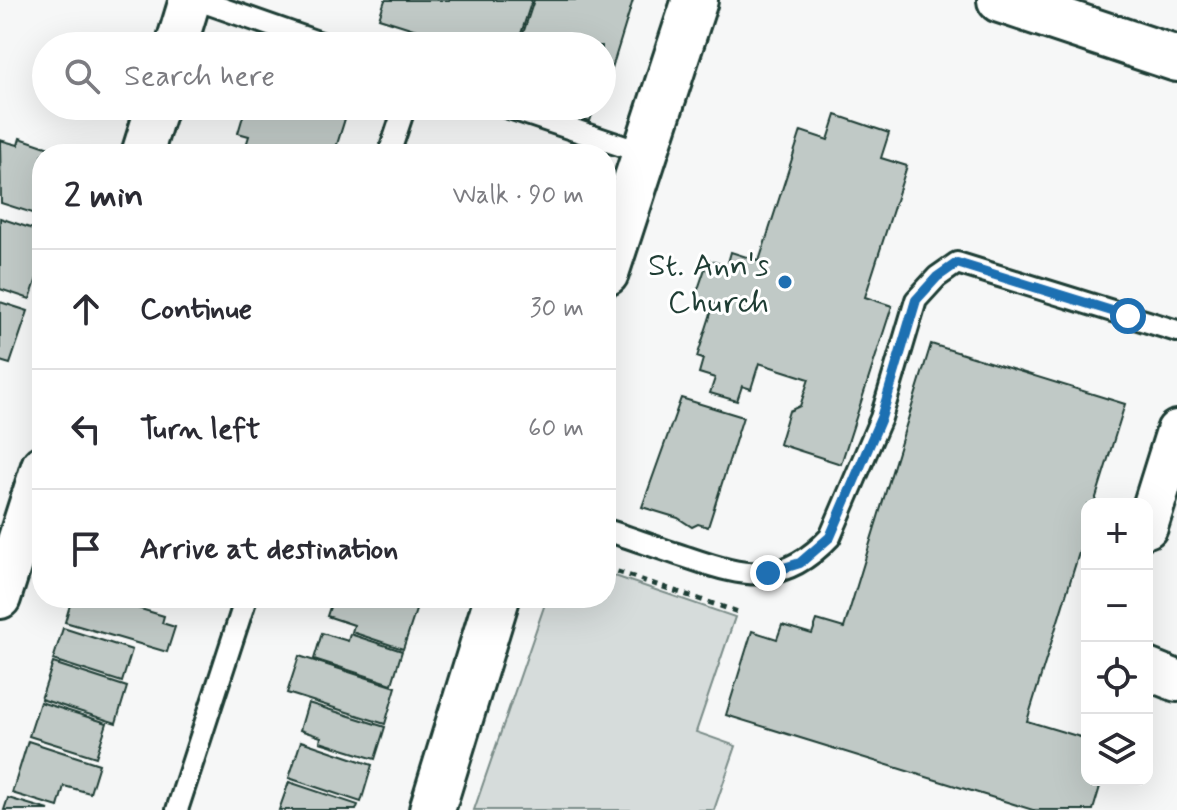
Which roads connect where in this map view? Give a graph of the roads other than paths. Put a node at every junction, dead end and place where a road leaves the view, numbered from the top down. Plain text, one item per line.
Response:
1 (190, 0) edge
2 (198, 0) edge
3 (695, 0) edge
4 (1000, 0) edge
5 (180, 32) edge
6 (289, 32) edge
7 (1177, 59) edge
8 (153, 120) edge
9 (400, 120) edge
10 (545, 120) edge
11 (145, 144) edge
12 (392, 144) edge
13 (646, 154) junction
14 (616, 243) edge
15 (1177, 331) edge
16 (1177, 431) edge
17 (32, 497) edge
18 (1153, 508) edge
19 (616, 533) edge
20 (0, 598) edge
21 (243, 608) edge
22 (494, 608) edge
23 (1153, 671) edge
24 (1177, 681) edge
25 (177, 810) edge
26 (432, 810) edge

1 - 5 street
2 - 6 lane
3 - 13 street
4 - 7 street
8 - 11 street
9 - 12 lane
10 - 13 lane
13 - 14 street
15 - 19 lane
16 - 18 street
17 - 20 street
21 - 25 lane
22 - 26 street
23 - 24 street

